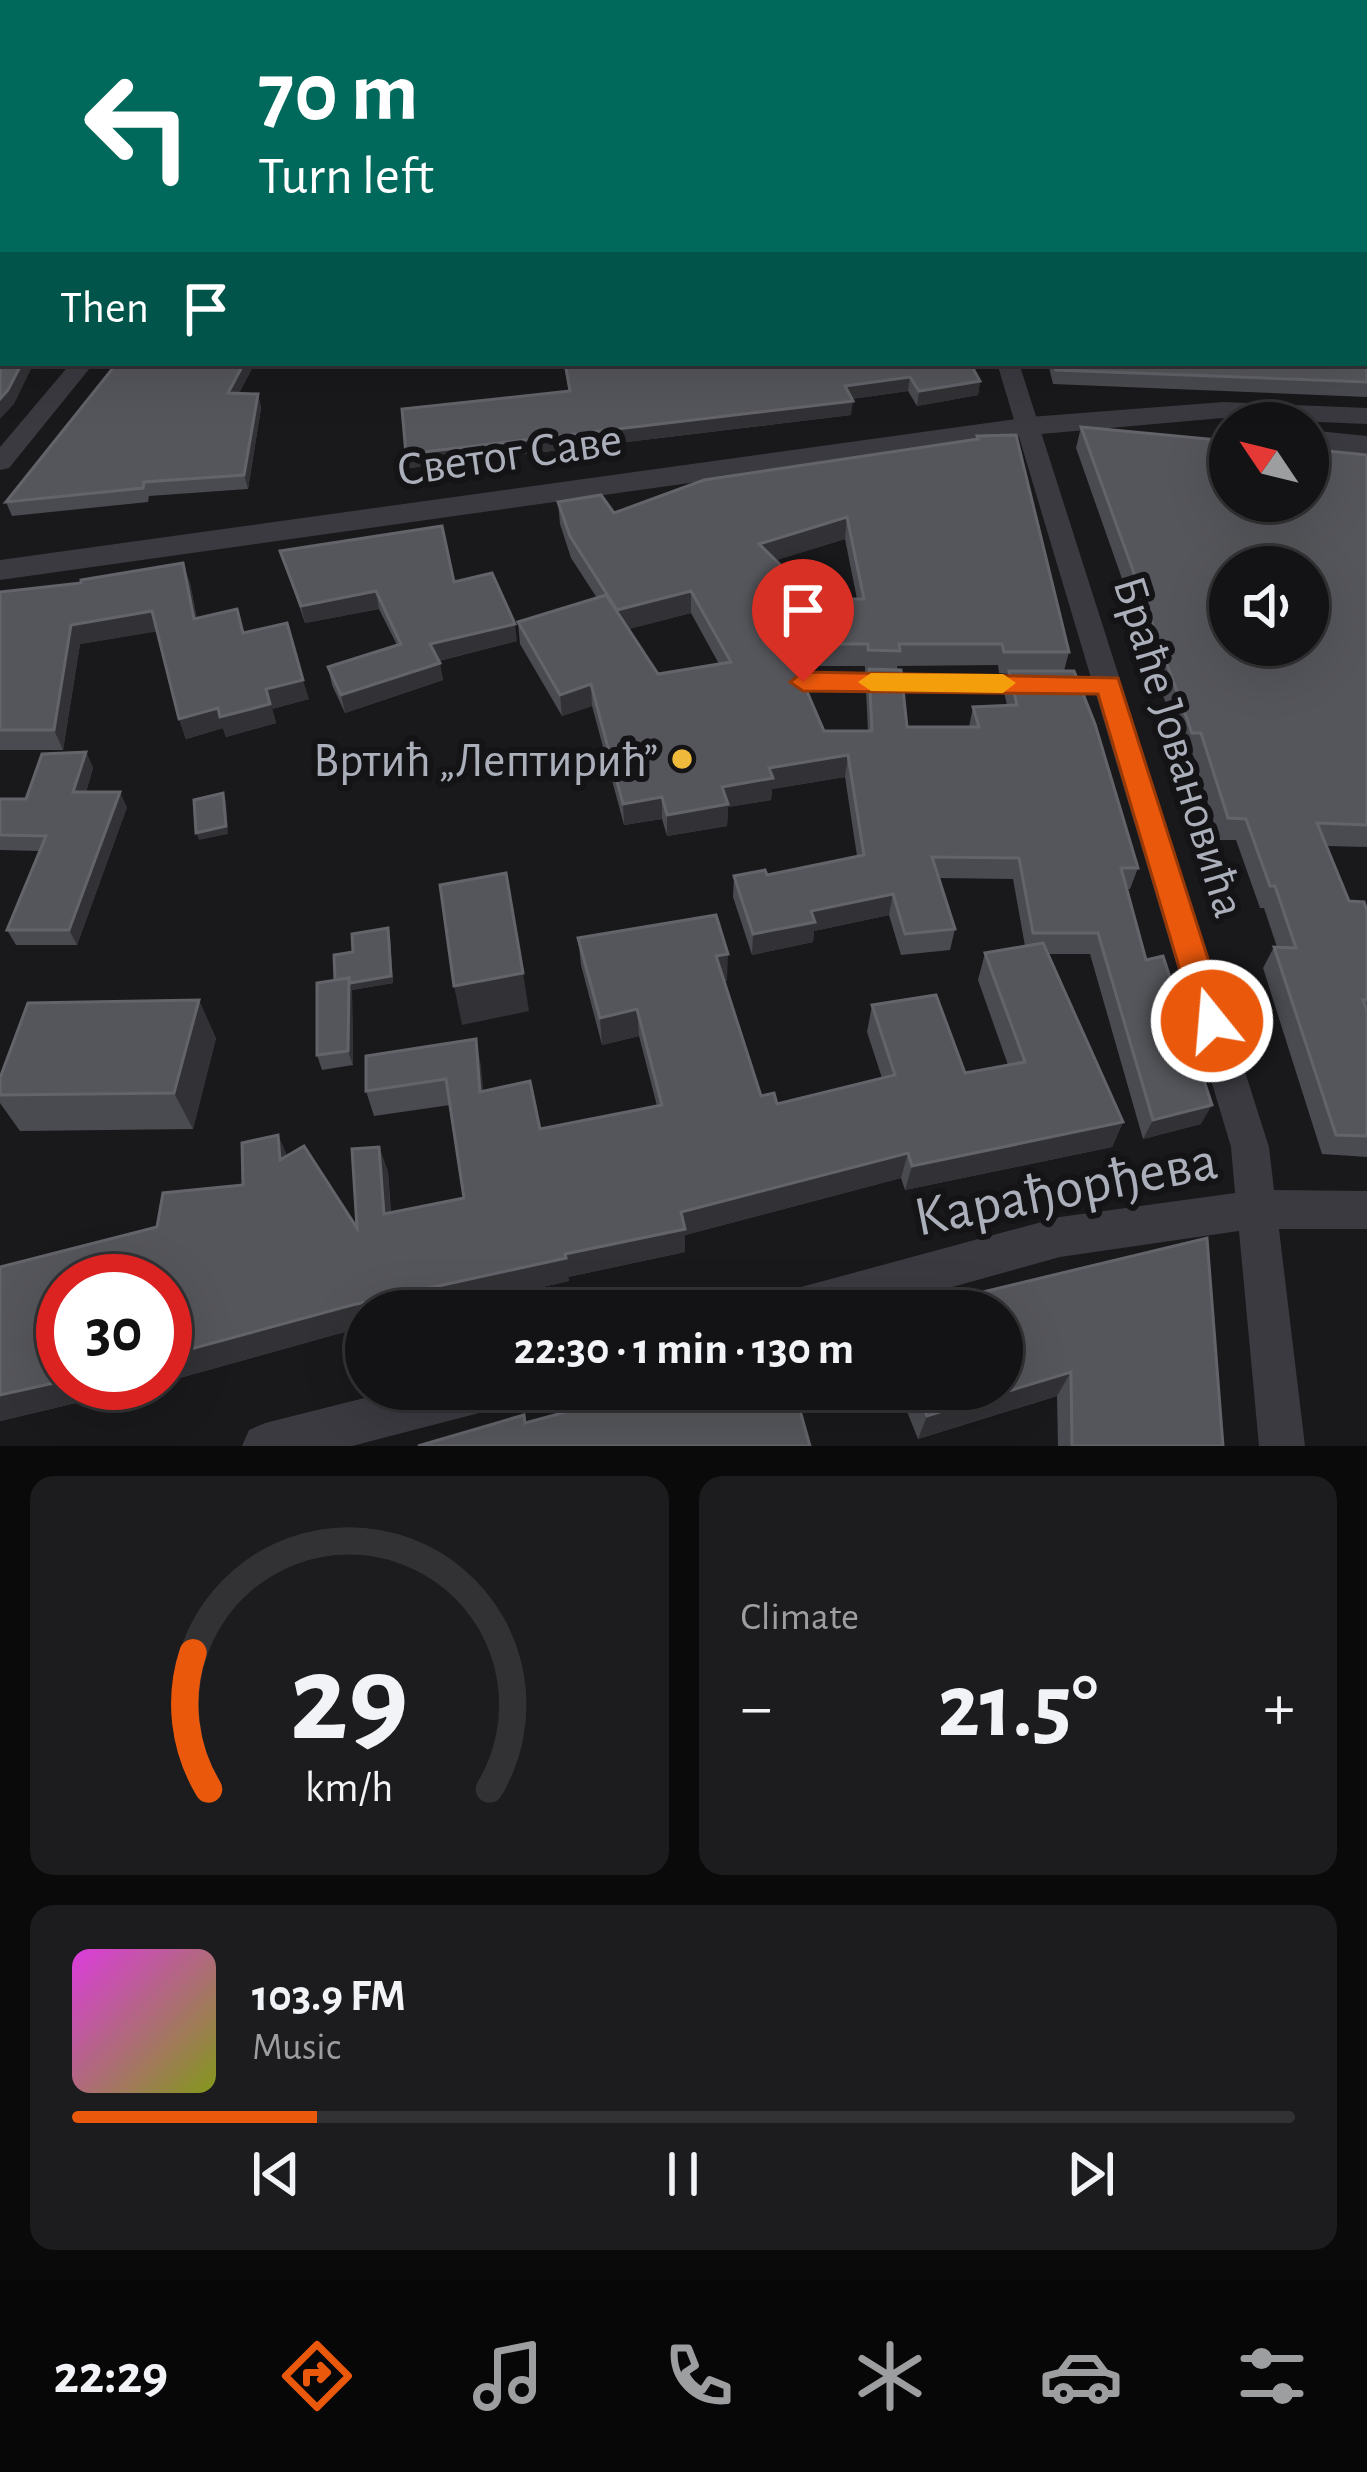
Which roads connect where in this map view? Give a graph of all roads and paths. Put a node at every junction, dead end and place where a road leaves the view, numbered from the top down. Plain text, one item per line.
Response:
1 (81, 366) edge
2 (1009, 366) edge
3 (1367, 416) edge
4 (1030, 426) junction
5 (1209, 430) edge
6 (1329, 442) edge
7 (1367, 445) edge
8 (0, 463) edge
9 (0, 570) edge
10 (803, 682) edge
11 (1032, 684) edge
12 (1260, 1209) junction
13 (1367, 1210) edge
14 (867, 1290) edge
15 (405, 1410) edge
16 (265, 1446) edge
17 (1282, 1446) edge

1 - 8 street
2 - 4 street, Браће Јовановића
3 - 4 street, Светог Саве
4 - 5 street, Светог Саве
4 - 9 street, Светог Саве
4 - 12 street, Браће Јовановића
6 - 7 street
10 - 11 lane
12 - 13 street, Карађорђева
12 - 14 street, Карађорђева
12 - 17 street, Браће Јовановића
15 - 16 street

